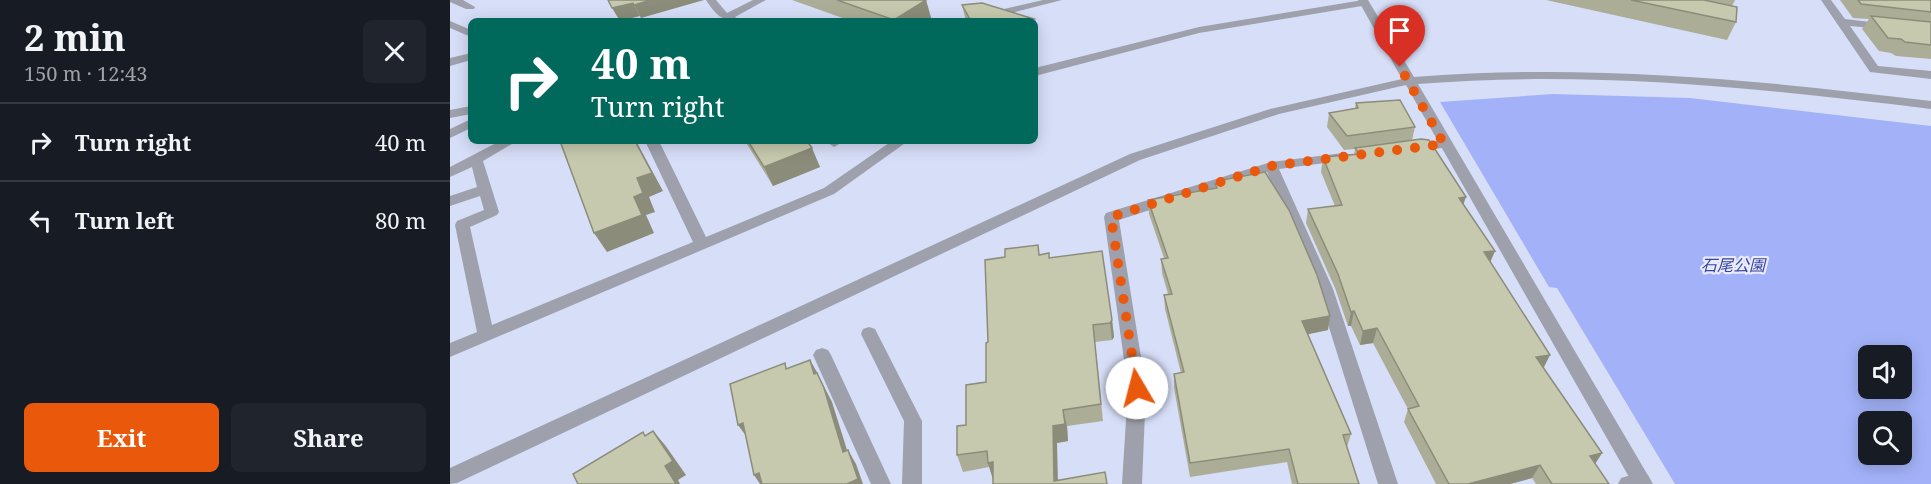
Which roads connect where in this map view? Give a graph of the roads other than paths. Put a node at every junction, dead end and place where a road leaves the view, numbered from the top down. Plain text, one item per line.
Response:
1 (454, 0) edge
2 (711, 0) edge
3 (761, 0) edge
4 (1057, 0) edge
5 (1826, 0) edge
6 (1364, 2) edge
7 (470, 7) dead end
8 (729, 18) edge
9 (733, 18) edge
10 (978, 18) edge
11 (1841, 22) junction
12 (450, 24) edge
13 (1897, 28) edge
14 (468, 33) edge
15 (468, 58) edge
16 (450, 62) edge
17 (1038, 71) edge
18 (1931, 75) edge
19 (1409, 81) junction
20 (1931, 105) edge
21 (468, 111) edge
22 (450, 114) edge
23 (468, 125) edge
24 (450, 134) edge
25 (502, 144) edge
26 (653, 144) edge
27 (897, 144) edge
28 (1444, 144) junction
29 (1398, 150) edge
30 (484, 151) edge
31 (1364, 154) edge
32 (1271, 166) junction
33 (450, 172) edge
34 (485, 189) junction
35 (450, 201) edge
36 (702, 245) junction
37 (870, 334) dead end
38 (486, 335) junction
39 (450, 350) edge
40 (822, 355) dead end
41 (450, 477) edge
42 (1637, 483) edge
43 (881, 484) edge
44 (912, 484) edge
45 (1132, 484) edge
46 (1388, 484) edge

1 - 7 street
2 - 8 street
3 - 9 street
4 - 10 street
5 - 11 street
6 - 17 street
6 - 19 street
11 - 13 street
11 - 18 street
12 - 14 street
15 - 16 street
19 - 20 street
19 - 28 street
19 - 41 street
21 - 22 street
23 - 24 street
25 - 30 street
26 - 36 street
27 - 36 street
28 - 29 street
28 - 42 street
30 - 33 street
30 - 34 street
31 - 32 street
32 - 45 street
32 - 46 street
34 - 35 street
34 - 38 street
36 - 38 street
37 - 44 street
38 - 39 street
40 - 43 street

